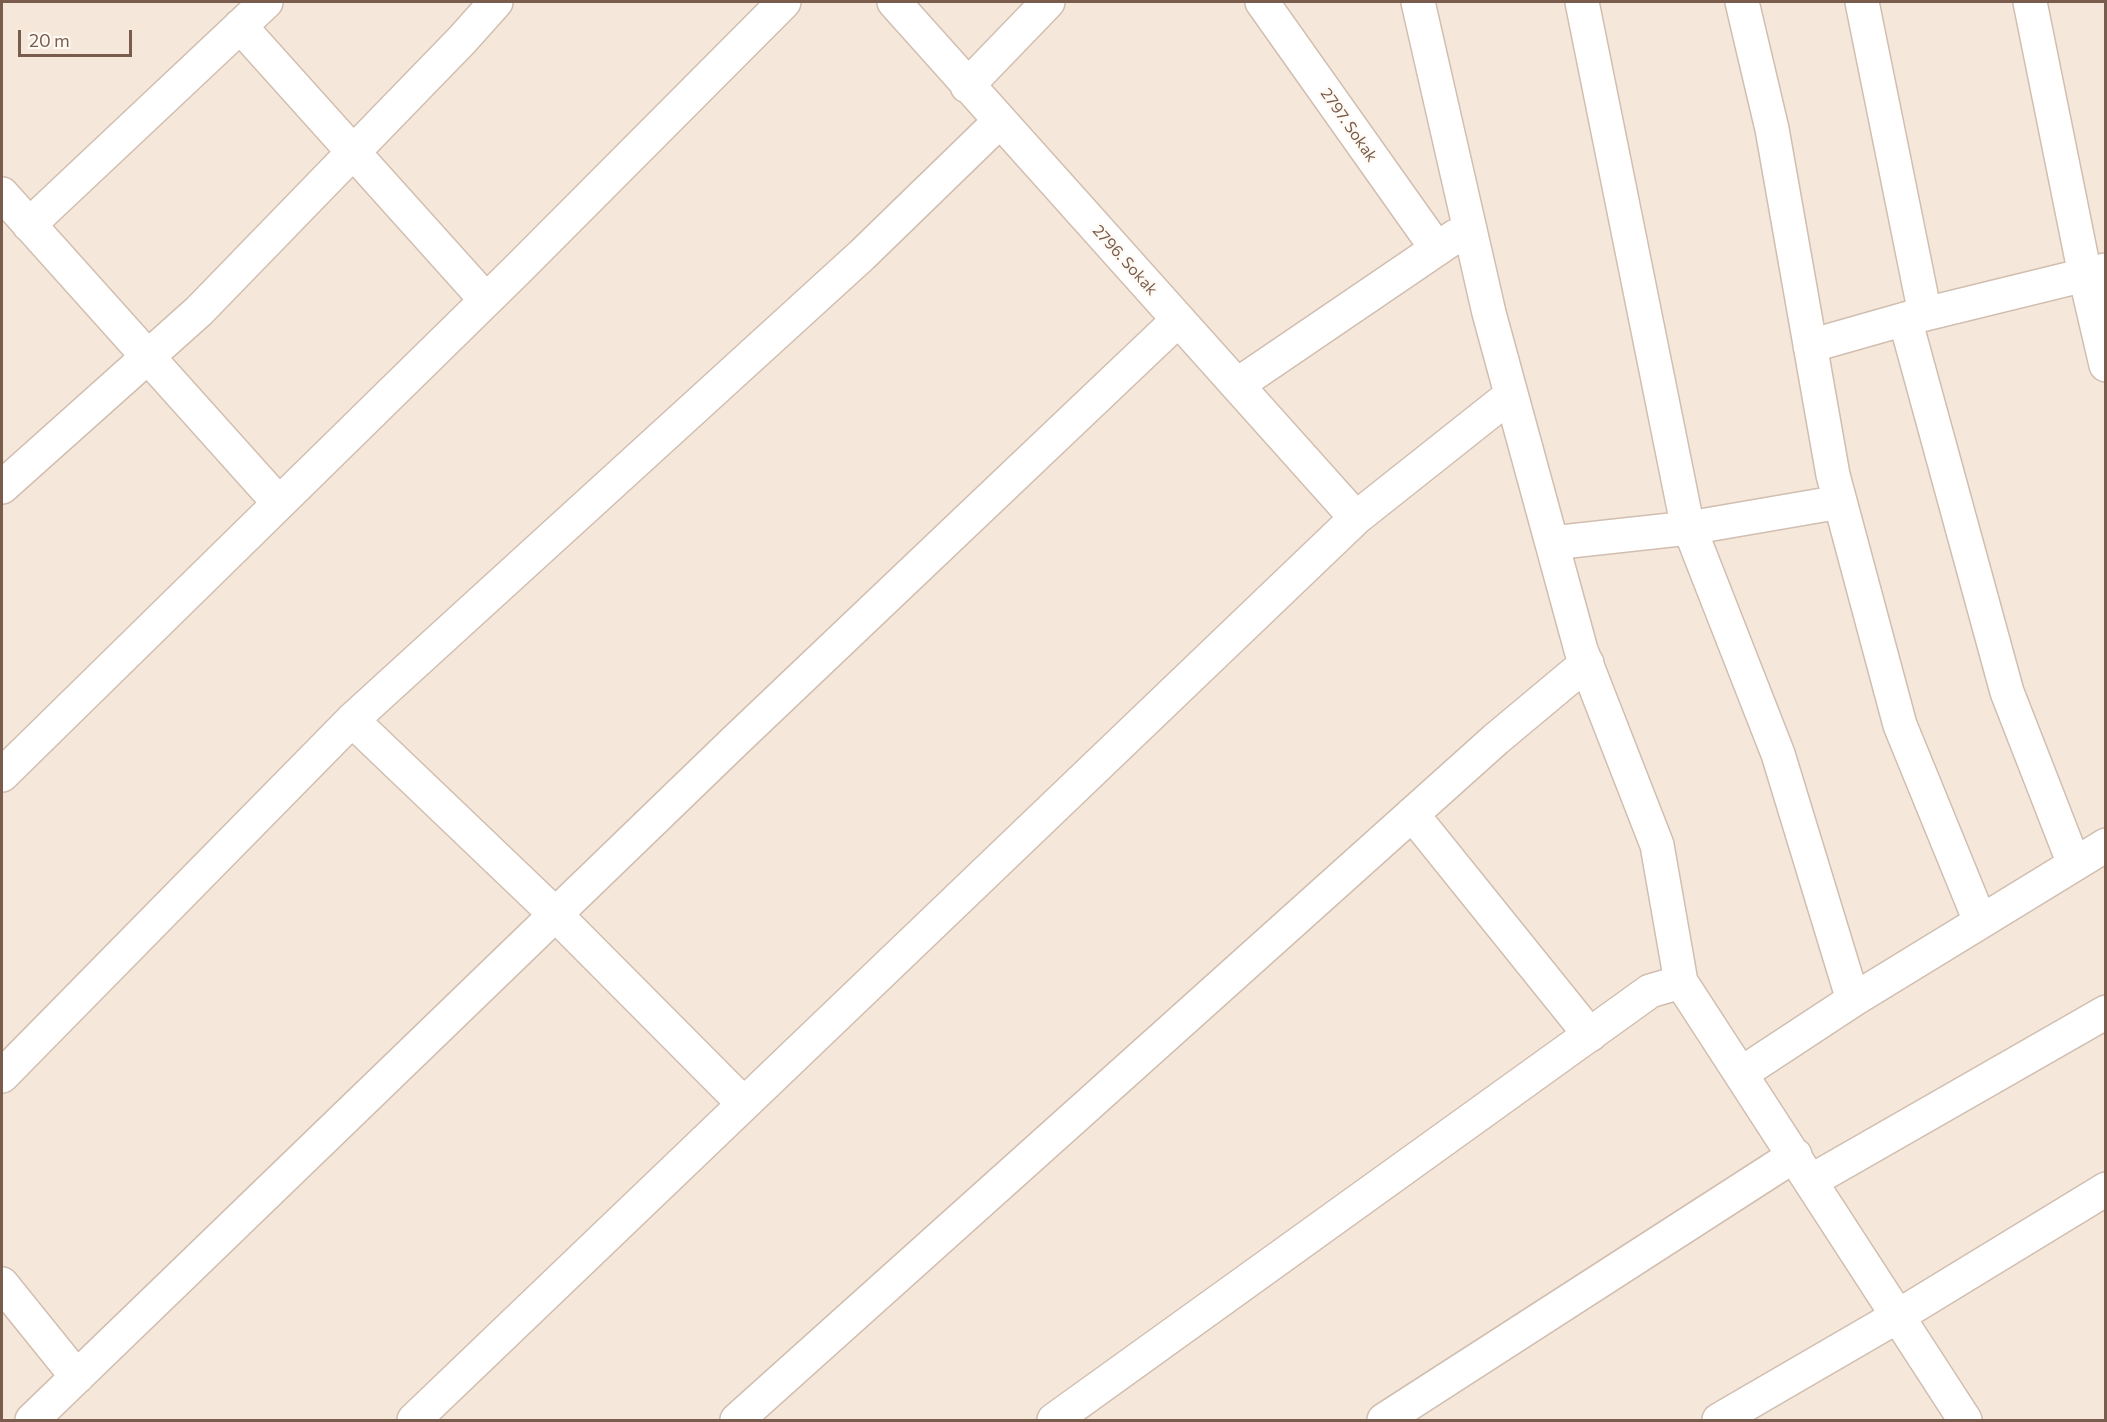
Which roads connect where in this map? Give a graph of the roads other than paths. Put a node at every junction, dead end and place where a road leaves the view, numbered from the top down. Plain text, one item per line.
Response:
1 (266, 2) edge
2 (496, 2) edge
3 (784, 2) edge
4 (894, 2) edge
5 (1048, 2) edge
6 (1262, 2) edge
7 (1418, 2) edge
8 (1582, 2) edge
9 (1743, 2) edge
10 (1862, 2) edge
11 (2030, 2) edge
12 (240, 26) junction
13 (967, 86) junction
14 (1000, 121) junction
15 (354, 152) junction
16 (2, 194) edge
17 (29, 225) junction
18 (1470, 227) junction
19 (1437, 249) junction
20 (2095, 272) edge
21 (486, 300) junction
22 (1915, 317) junction
23 (1178, 320) junction
24 (1810, 346) junction
25 (147, 358) junction
26 (2106, 365) edge
27 (1237, 385) junction
28 (1511, 395) junction
29 (2, 487) edge
30 (1840, 502) junction
31 (279, 503) junction
32 (1356, 518) junction
33 (1689, 528) junction
34 (1552, 543) junction
35 (1587, 663) junction
36 (352, 720) junction
37 (2, 775) edge
38 (1412, 814) junction
39 (2106, 845) edge
40 (2074, 864) junction
41 (556, 915) junction
42 (1980, 921) junction
43 (1681, 982) junction
44 (1853, 1000) junction
45 (2106, 1012) edge
46 (1590, 1035) junction
47 (1742, 1073) junction
48 (2, 1076) edge
49 (744, 1104) junction
50 (1803, 1168) junction
51 (2106, 1190) edge
52 (2, 1284) edge
53 (1898, 1316) junction
54 (77, 1377) junction
55 (32, 1420) edge
56 (414, 1420) edge
57 (737, 1420) edge
58 (1054, 1420) edge
59 (1384, 1420) edge
60 (1719, 1420) edge
61 (1965, 1420) edge

1 - 12 street
2 - 15 street
3 - 21 street
4 - 13 street, 2796. Sokak
5 - 13 street
6 - 19 street, 2797. Sokak
7 - 18 street
8 - 33 street
9 - 24 street
10 - 22 street
11 - 20 street
12 - 15 street
12 - 17 street
13 - 14 street, 2796. Sokak
14 - 23 street, 2796. Sokak
14 - 36 street
15 - 21 street
15 - 25 street
16 - 17 street
17 - 25 street
18 - 19 street
18 - 28 street
19 - 27 street
20 - 22 street
20 - 26 street
21 - 31 street
22 - 24 street
22 - 40 street
23 - 27 street, 2796. Sokak
23 - 41 street
24 - 30 street
25 - 29 street
25 - 31 street
27 - 32 street, 2796. Sokak
28 - 32 street
28 - 34 street
30 - 33 street
30 - 42 street
31 - 37 street
32 - 49 street
33 - 34 street
33 - 44 street
34 - 35 street
35 - 38 street
35 - 43 street
36 - 41 street
36 - 48 street
38 - 46 street
38 - 57 street
39 - 40 street
40 - 42 street
41 - 49 street
41 - 54 street
42 - 44 street
43 - 46 street
43 - 47 street
44 - 47 street
45 - 50 street
46 - 58 street
47 - 50 street
49 - 56 street
50 - 53 street
50 - 59 street
51 - 53 street
52 - 54 street
53 - 60 street
53 - 61 street
54 - 55 street

